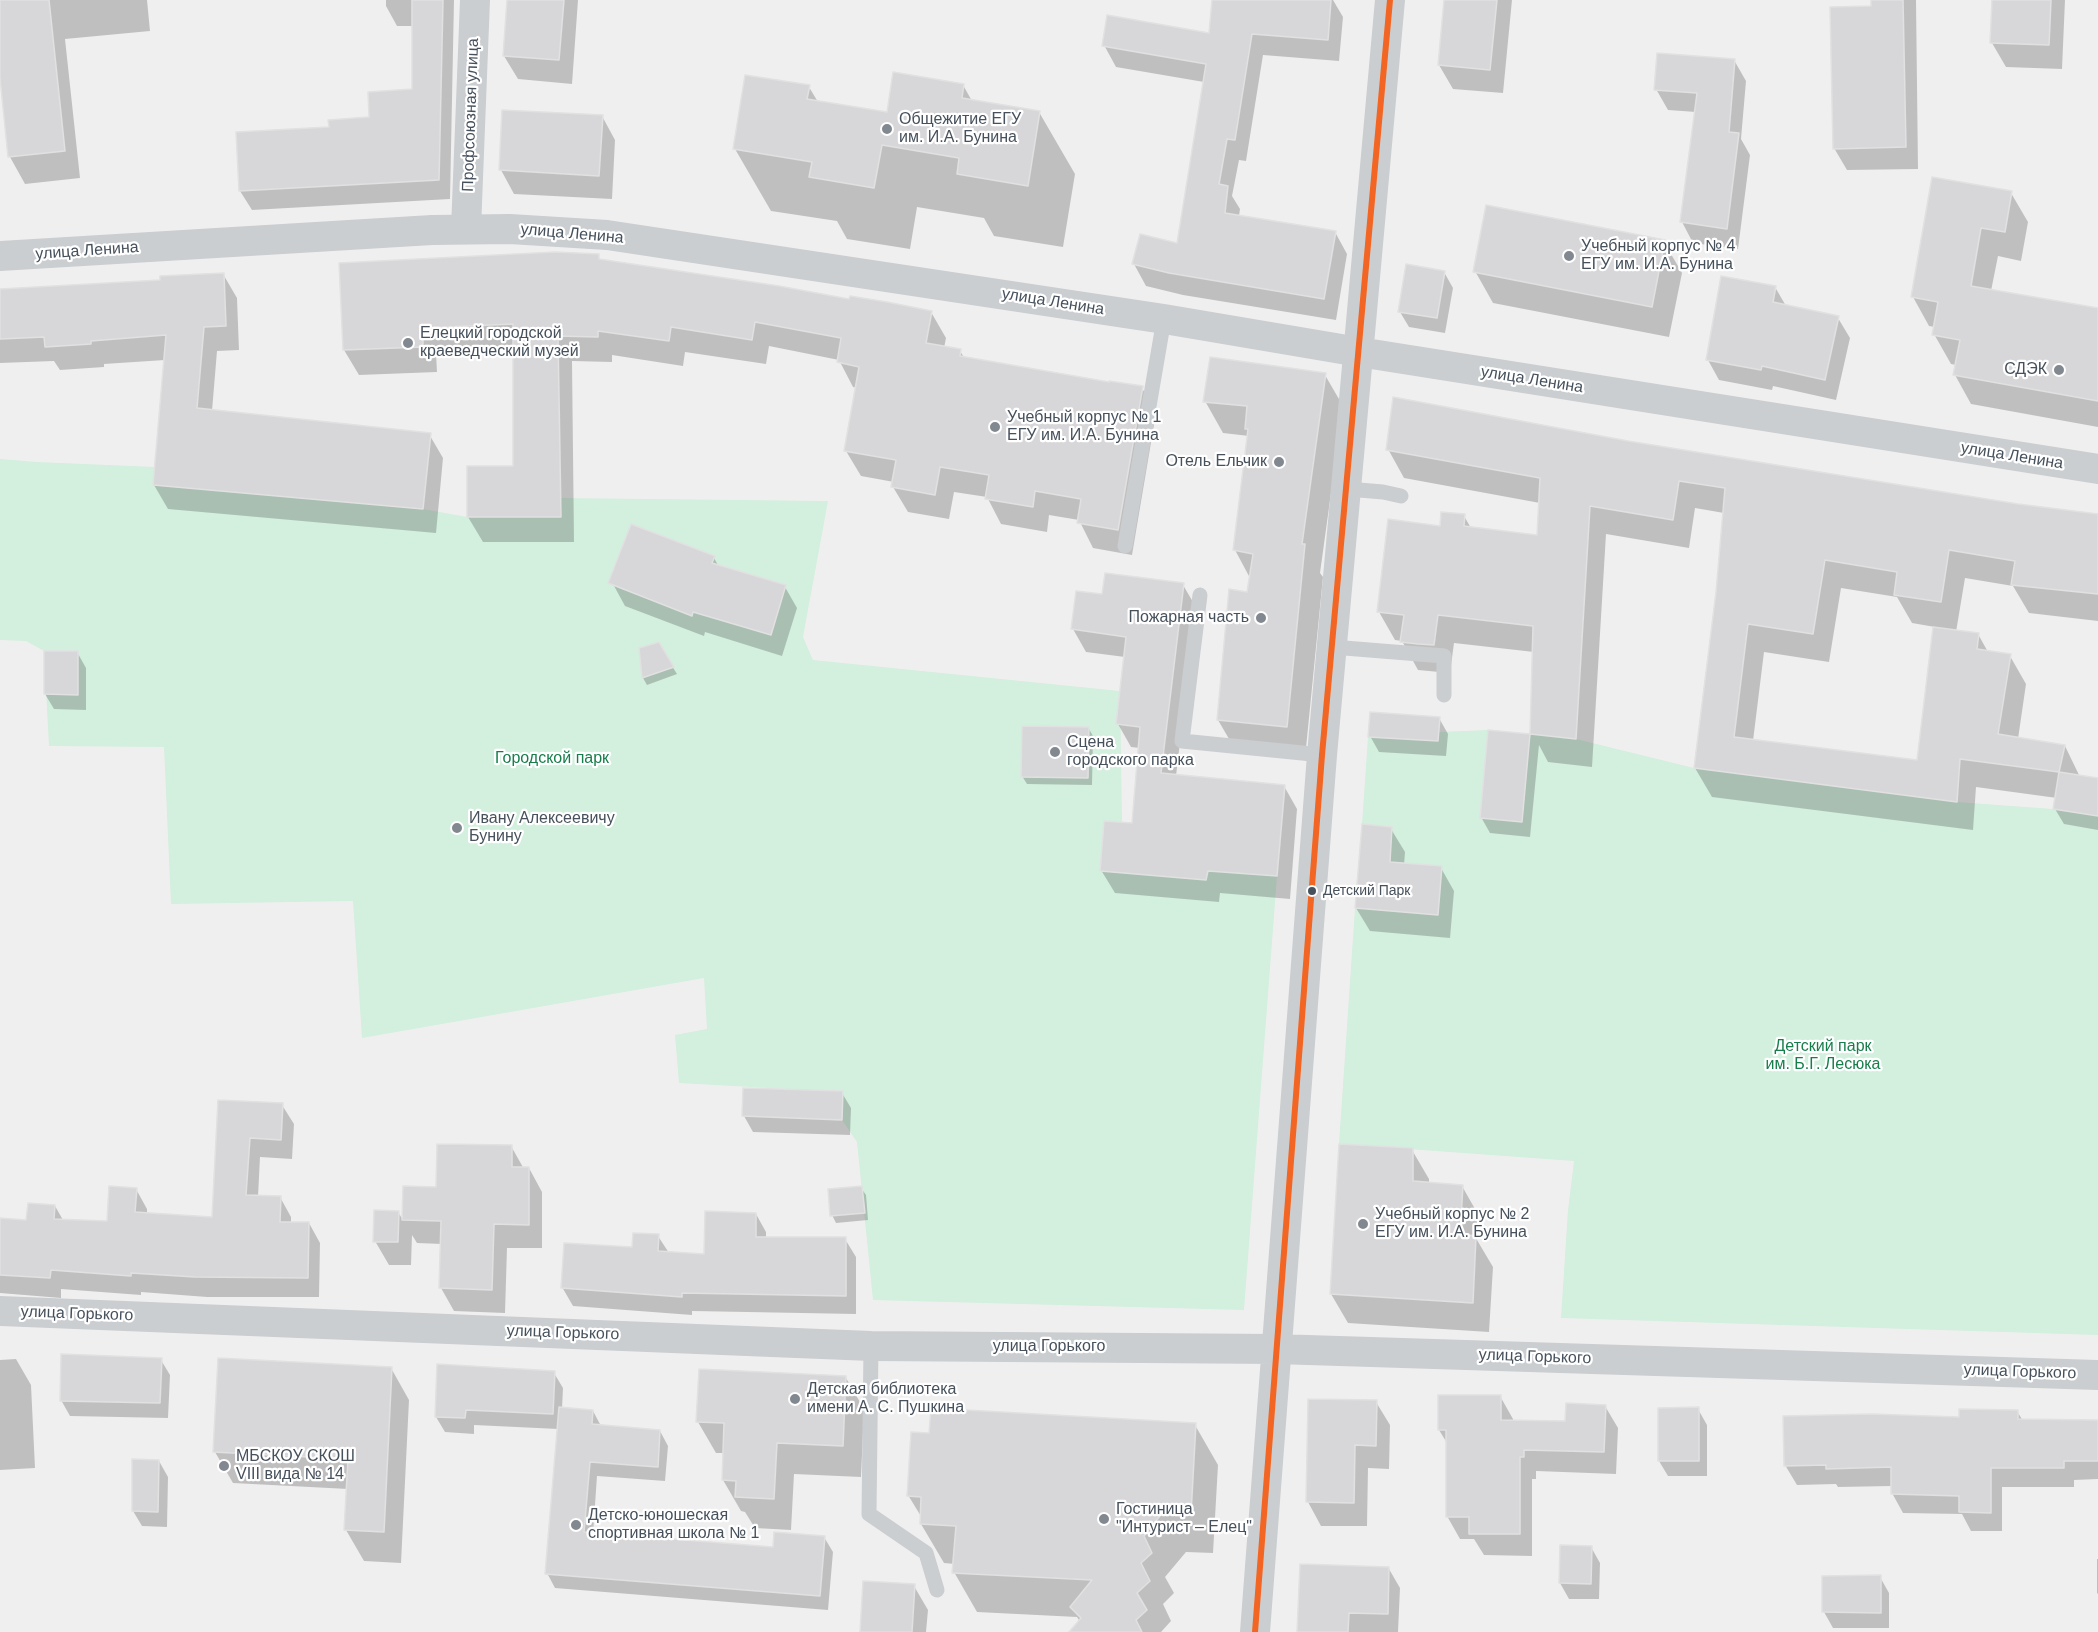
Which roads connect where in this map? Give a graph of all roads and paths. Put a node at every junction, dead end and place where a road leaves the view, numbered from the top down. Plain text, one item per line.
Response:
1 (475, 0) edge
2 (1390, 0) edge
3 (466, 229) junction
4 (0, 256) edge
5 (1164, 319) junction
6 (1359, 352) junction
7 (2098, 469) edge
8 (1347, 489) junction
9 (1401, 496) dead end
10 (1125, 546) dead end
11 (1200, 595) dead end
12 (1332, 647) junction
13 (1444, 695) dead end
14 (1322, 755) junction
15 (0, 1311) edge
16 (871, 1346) junction
17 (1276, 1349) junction
18 (2098, 1375) edge
19 (938, 1590) dead end
20 (1256, 1632) edge

1 - 3 street, Профсоюзная улица
2 - 6 street
3 - 4 street, улица Ленина
3 - 5 street, улица Ленина
5 - 6 street, улица Ленина
5 - 10 lane
6 - 7 street, улица Ленина
6 - 8 street
8 - 9 lane
8 - 12 street
11 - 14 lane
12 - 13 lane
12 - 14 street
14 - 17 street
15 - 16 street, улица Горького
16 - 17 street, улица Горького
16 - 19 lane
17 - 18 street, улица Горького
17 - 20 street

